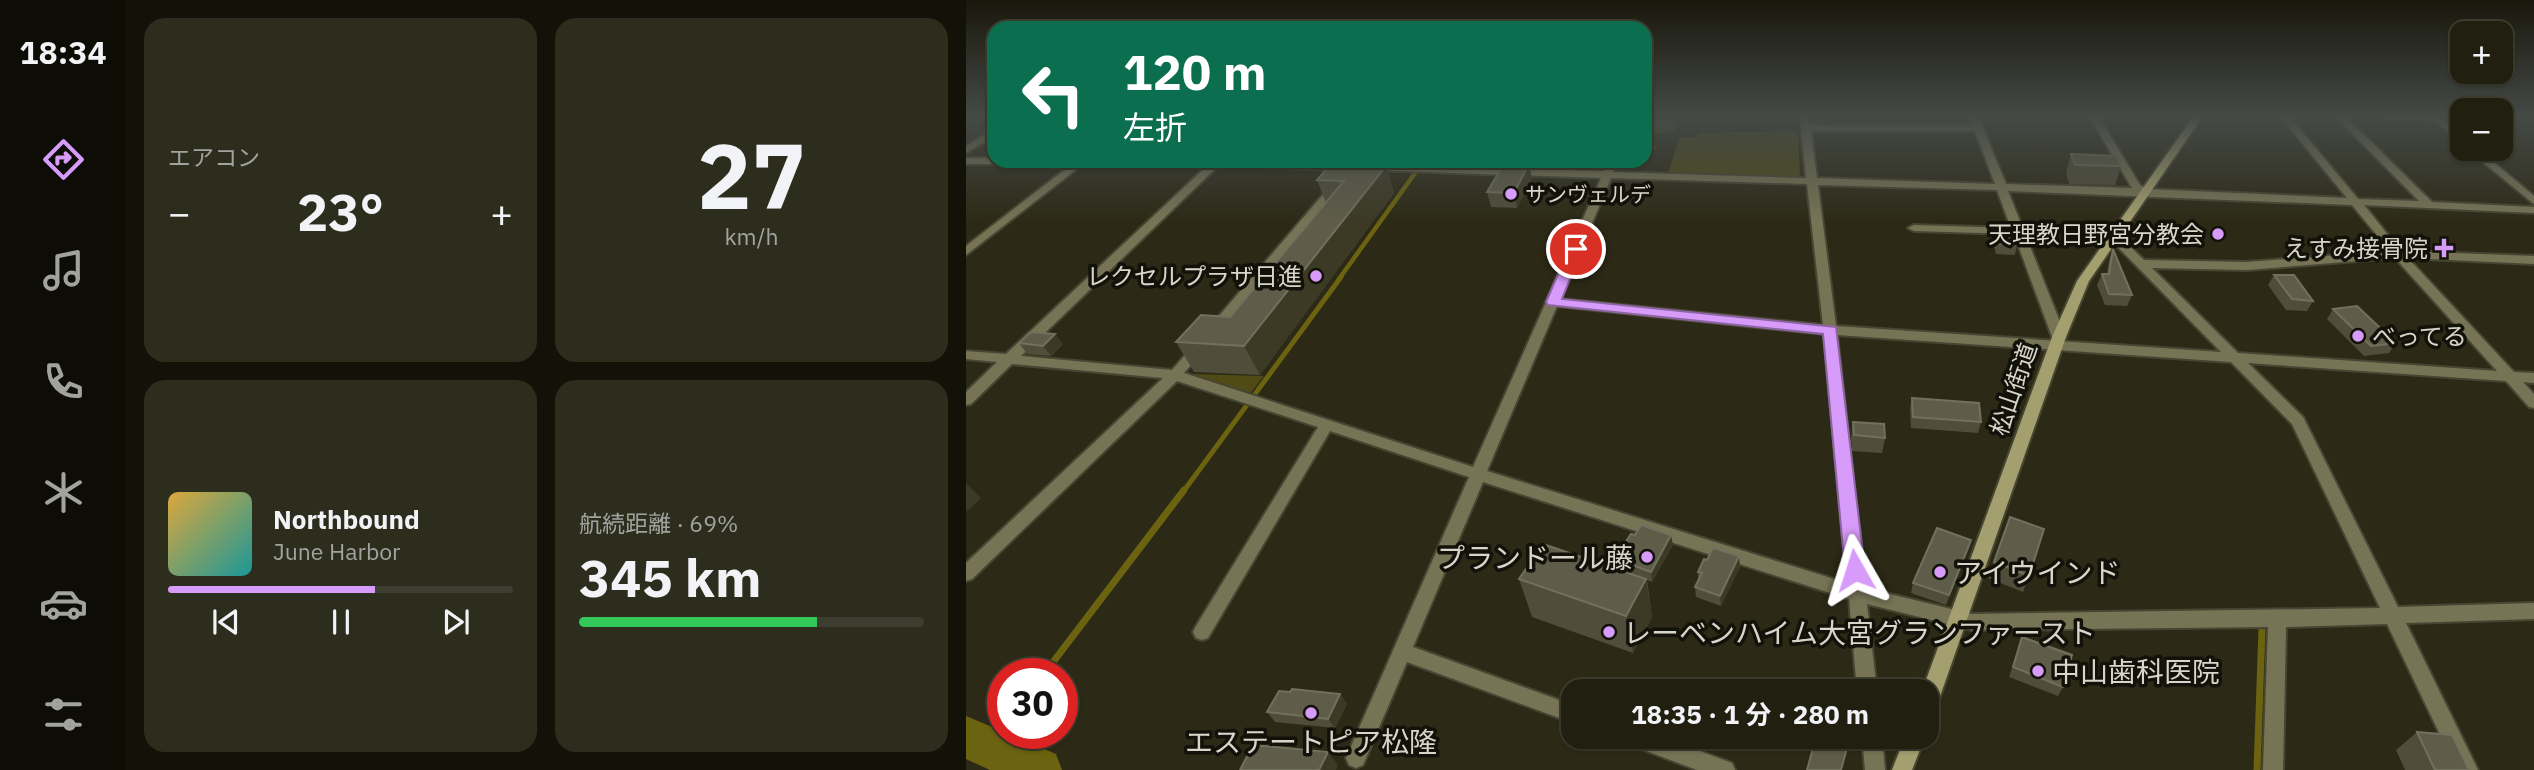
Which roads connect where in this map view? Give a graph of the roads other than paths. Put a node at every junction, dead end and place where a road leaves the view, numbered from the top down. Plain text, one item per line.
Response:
1 (1809, 152) edge
2 (1987, 152) edge
3 (2115, 152) edge
4 (2173, 152) edge
5 (2314, 152) edge
6 (2376, 152) edge
7 (966, 161) edge
8 (987, 161) edge
9 (2486, 161) edge
10 (1073, 168) edge
11 (1211, 168) edge
12 (1351, 168) edge
13 (1462, 168) edge
14 (1504, 168) edge
15 (1610, 168) edge
16 (1502, 171) junction
17 (1811, 181) junction
18 (2001, 188) junction
19 (2145, 192) junction
20 (2534, 201) edge
21 (2354, 202) junction
22 (2429, 205) junction
23 (2534, 210) edge
24 (1914, 228) dead end
25 (2018, 231) junction
26 (2114, 237) junction
27 (966, 252) edge
28 (2398, 254) junction
29 (2534, 260) edge
30 (2142, 264) junction
31 (1553, 302) junction
32 (1830, 330) junction
33 (2058, 342) junction
34 (966, 355) edge
35 (1010, 359) junction
36 (2236, 359) junction
37 (1175, 375) junction
38 (2513, 377) junction
39 (2534, 378) edge
40 (966, 400) edge
41 (2534, 403) edge
42 (1326, 426) junction
43 (1477, 474) junction
44 (966, 575) edge
45 (1857, 594) junction
46 (2534, 611) edge
47 (2390, 614) junction
48 (1959, 619) junction
49 (2277, 619) junction
50 (1202, 632) dead end
51 (1404, 652) junction
52 (1866, 679) edge
53 (1937, 679) edge
54 (1561, 710) edge
55 (1667, 749) edge
56 (1873, 749) edge
57 (1910, 749) edge
58 (1356, 758) dead end
59 (1725, 770) edge
60 (1875, 770) edge
61 (1902, 770) edge
62 (2273, 770) edge
63 (2468, 770) edge

1 - 17 street
2 - 18 street
3 - 19 street
4 - 19 main road, 松山街道
5 - 21 street
6 - 22 street
7 - 8 street
9 - 20 street
10 - 27 street
11 - 35 street
12 - 37 street
13 - 16 street
14 - 16 street
15 - 16 street
15 - 17 street
15 - 31 street
17 - 18 street
17 - 32 street
18 - 19 street
18 - 25 street
19 - 21 street
19 - 26 main road, 松山街道
21 - 22 street
21 - 28 street
22 - 23 street
24 - 25 street
25 - 33 street
26 - 30 street
26 - 33 main road, 松山街道
28 - 29 street
28 - 30 street
28 - 38 street
30 - 36 street
31 - 32 street
31 - 43 street
32 - 33 street
32 - 45 street
33 - 36 street
33 - 48 main road, 松山街道
34 - 35 street
35 - 37 street
35 - 40 street
36 - 38 street
36 - 47 street
37 - 42 street
37 - 44 street
38 - 39 street
38 - 41 street
42 - 43 street
42 - 50 street
43 - 45 street
43 - 51 street
45 - 48 street
45 - 52 street
46 - 47 street
47 - 49 street
47 - 63 street
48 - 49 street
48 - 53 main road, 松山街道
49 - 62 street
51 - 54 street
51 - 58 street
55 - 59 street
56 - 60 street
57 - 61 main road

